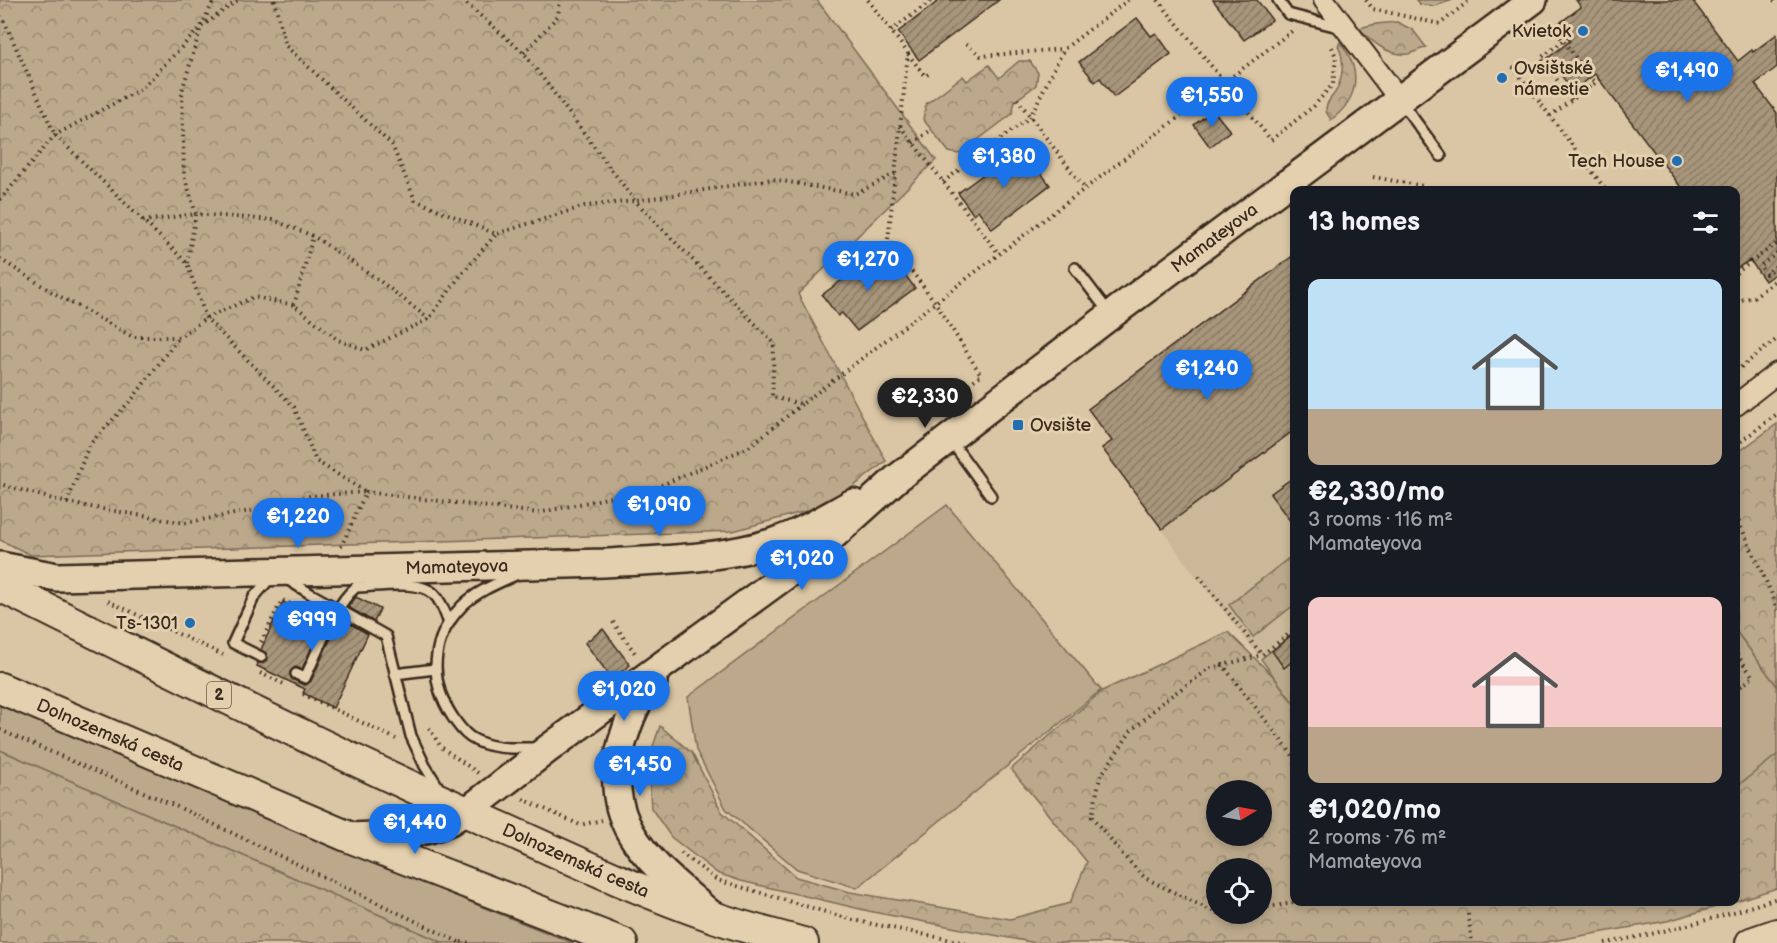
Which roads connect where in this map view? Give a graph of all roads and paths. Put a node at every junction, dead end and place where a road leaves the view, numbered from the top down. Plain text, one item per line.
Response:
1 (214, 0) edge
2 (238, 0) edge
3 (274, 0) edge
4 (462, 0) edge
5 (560, 0) edge
6 (868, 0) edge
7 (932, 0) edge
8 (1128, 0) edge
9 (1158, 0) edge
10 (1278, 0) edge
11 (1324, 0) edge
12 (1366, 0) edge
13 (1470, 0) edge
14 (1533, 0) edge
15 (1774, 0) edge
16 (1777, 4) edge
17 (0, 16) edge
18 (1308, 18) junction
19 (201, 27) junction
20 (1346, 29) junction
21 (891, 31) junction
22 (1557, 32) dead end
23 (1563, 41) junction
24 (966, 44) dead end
25 (1064, 49) junction
26 (524, 53) junction
27 (908, 53) junction
28 (1579, 62) dead end
29 (1513, 67) dead end
30 (1585, 70) dead end
31 (930, 73) dead end
32 (1225, 83) junction
33 (1017, 99) dead end
34 (1399, 99) junction
35 (1572, 100) junction
36 (1550, 116) junction
37 (1030, 117) junction
38 (899, 125) junction
39 (931, 130) dead end
40 (55, 135) junction
41 (913, 143) junction
42 (1441, 156) dead end
43 (895, 174) junction
44 (1373, 177) dead end
45 (943, 182) junction
46 (1423, 186) edge
47 (1603, 186) edge
48 (1085, 189) junction
49 (0, 200) edge
50 (635, 201) junction
51 (196, 214) junction
52 (143, 221) junction
53 (496, 234) junction
54 (313, 236) junction
55 (1777, 243) edge
56 (1777, 253) edge
57 (999, 254) junction
58 (0, 259) edge
59 (187, 263) junction
60 (1777, 265) edge
61 (1075, 268) dead end
62 (1740, 269) edge
63 (1777, 279) edge
64 (1740, 300) edge
65 (935, 302) junction
66 (294, 305) junction
67 (1111, 315) junction
68 (206, 318) junction
69 (429, 319) junction
70 (180, 337) junction
71 (1777, 339) edge
72 (1740, 367) edge
73 (1777, 373) edge
74 (960, 390) dead end
75 (1740, 402) edge
76 (802, 404) junction
77 (1777, 414) edge
78 (950, 439) junction
79 (1740, 442) edge
80 (896, 479) junction
81 (0, 484) edge
82 (366, 492) junction
83 (991, 496) dead end
84 (67, 503) junction
85 (1740, 525) edge
86 (539, 565) junction
87 (0, 566) edge
88 (330, 571) junction
89 (275, 572) junction
90 (1199, 576) dead end
91 (0, 585) edge
92 (338, 609) junction
93 (1777, 610) edge
94 (323, 620) dead end
95 (613, 622) dead end
96 (449, 623) junction
97 (1290, 633) edge
98 (258, 655) joint
99 (1262, 655) junction
100 (672, 659) junction
101 (1740, 659) edge
102 (1222, 664) junction
103 (435, 669) junction
104 (296, 674) dead end
105 (395, 674) junction
106 (650, 675) junction
107 (1740, 687) edge
108 (0, 688) edge
109 (0, 730) edge
110 (549, 748) junction
111 (1290, 752) edge
112 (452, 806) junction
113 (349, 837) junction
114 (674, 848) dead end
115 (1777, 898) edge
116 (1290, 904) edge
117 (1272, 906) edge
118 (1206, 908) edge
119 (1468, 914) dead end
120 (713, 917) junction
121 (1777, 934) edge
122 (458, 942) edge
123 (472, 943) edge
124 (622, 943) edge
125 (803, 943) edge
126 (966, 943) edge
127 (1472, 943) edge
128 (1605, 943) edge
129 (1751, 943) edge

1 - 19 path
2 - 19 path
3 - 53 path
4 - 26 path
5 - 26 path
6 - 21 path
7 - 21 path
8 - 25 path
9 - 32 path
10 - 18 lane
11 - 20 street
12 - 13 path
14 - 34 street, Mamateyova
15 - 16 path
17 - 40 path
18 - 20 lane
18 - 32 path
18 - 32 path
19 - 40 path
19 - 51 path
20 - 34 street
21 - 27 path
22 - 23 path
23 - 28 path
23 - 35 path
24 - 25 path
25 - 37 path
26 - 50 path
27 - 31 path
27 - 38 path
29 - 36 path
30 - 35 path
32 - 48 path
33 - 37 path
34 - 42 lane
34 - 67 street, Mamateyova
35 - 36 path
36 - 47 path
37 - 45 path
37 - 48 path
38 - 41 path
38 - 43 path
39 - 41 path
40 - 49 path
40 - 52 path
41 - 45 path
43 - 50 path
43 - 65 path
44 - 46 path
45 - 57 path
48 - 57 path
50 - 53 path
50 - 76 path
51 - 52 path
51 - 54 path
51 - 59 path
52 - 59 path
53 - 69 path
54 - 66 path
54 - 69 path
55 - 62 path
56 - 60 path
57 - 65 path
58 - 70 path
59 - 68 path
61 - 67 lane
63 - 64 path
65 - 74 path
65 - 76 path
66 - 68 path
66 - 69 path
67 - 78 street, Mamateyova
68 - 70 path
68 - 82 path
70 - 84 path
71 - 72 path
73 - 75 street
76 - 82 path
77 - 79 path
78 - 80 street, Mamateyova
78 - 83 lane
80 - 86 street, Mamateyova
80 - 100 street, Mamateyova
81 - 84 path
82 - 84 path
82 - 88 path
85 - 93 path
86 - 88 street, Mamateyova
86 - 96 lane
87 - 89 street, Mamateyova
88 - 89 street, Mamateyova
89 - 92 lane
89 - 98 lane
90 - 99 path
91 - 112 main road, Dolnozemská cesta / 2
92 - 96 lane
92 - 104 lane
92 - 105 lane
94 - 98 path
95 - 106 path
96 - 103 lane
97 - 99 path
99 - 102 path
100 - 106 street, Mamateyova
100 - 120 street
101 - 107 path
102 - 111 path
102 - 118 path
103 - 105 lane
103 - 110 lane
105 - 112 lane
106 - 110 street, Mamateyova
108 - 113 main road, Dolnozemská cesta
109 - 122 path
110 - 112 street, Mamateyova
112 - 113 street, Mamateyova
112 - 120 main road, Dolnozemská cesta / 2
113 - 124 main road, Dolnozemská cesta
114 - 126 path
115 - 128 path
116 - 117 path
119 - 127 path
120 - 125 main road, Dolnozemská cesta / 2
121 - 129 main road
122 - 123 path

